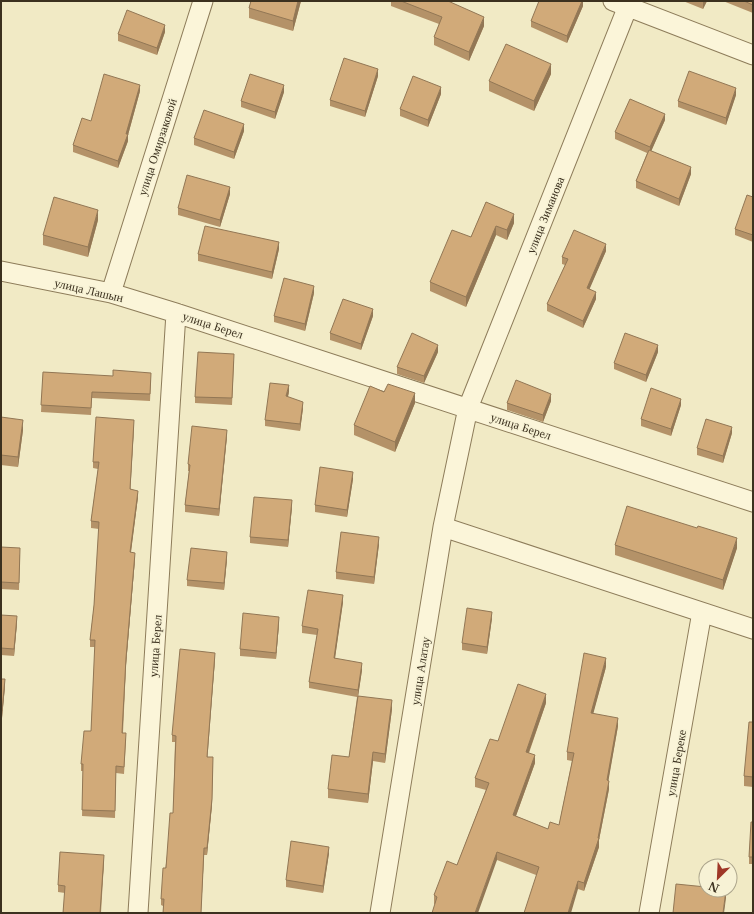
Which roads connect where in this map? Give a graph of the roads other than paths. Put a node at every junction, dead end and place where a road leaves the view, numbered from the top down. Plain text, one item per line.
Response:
1 (203, 1) edge
2 (623, 3) edge
3 (753, 55) edge
4 (1, 271) edge
5 (111, 293) junction
6 (176, 313) junction
7 (468, 408) junction
8 (464, 430) joint
9 (753, 502) edge
10 (443, 527) junction
11 (702, 612) junction
12 (753, 629) edge
13 (138, 913) edge
14 (380, 913) edge
15 (649, 913) edge

1 - 5 street, улица Омирзаковой
2 - 3 street
2 - 7 street, улица Зиманова
4 - 5 street, улица Лашын
5 - 6 street, улица Лашын
6 - 7 street, улица Берел
6 - 13 street, улица Берел
7 - 8 street, улица Зиманова
7 - 9 street, улица Берел
8 - 10 street, улица Алатау
10 - 11 street
10 - 14 street, улица Алатау
11 - 12 street
11 - 15 street, улица Береке

